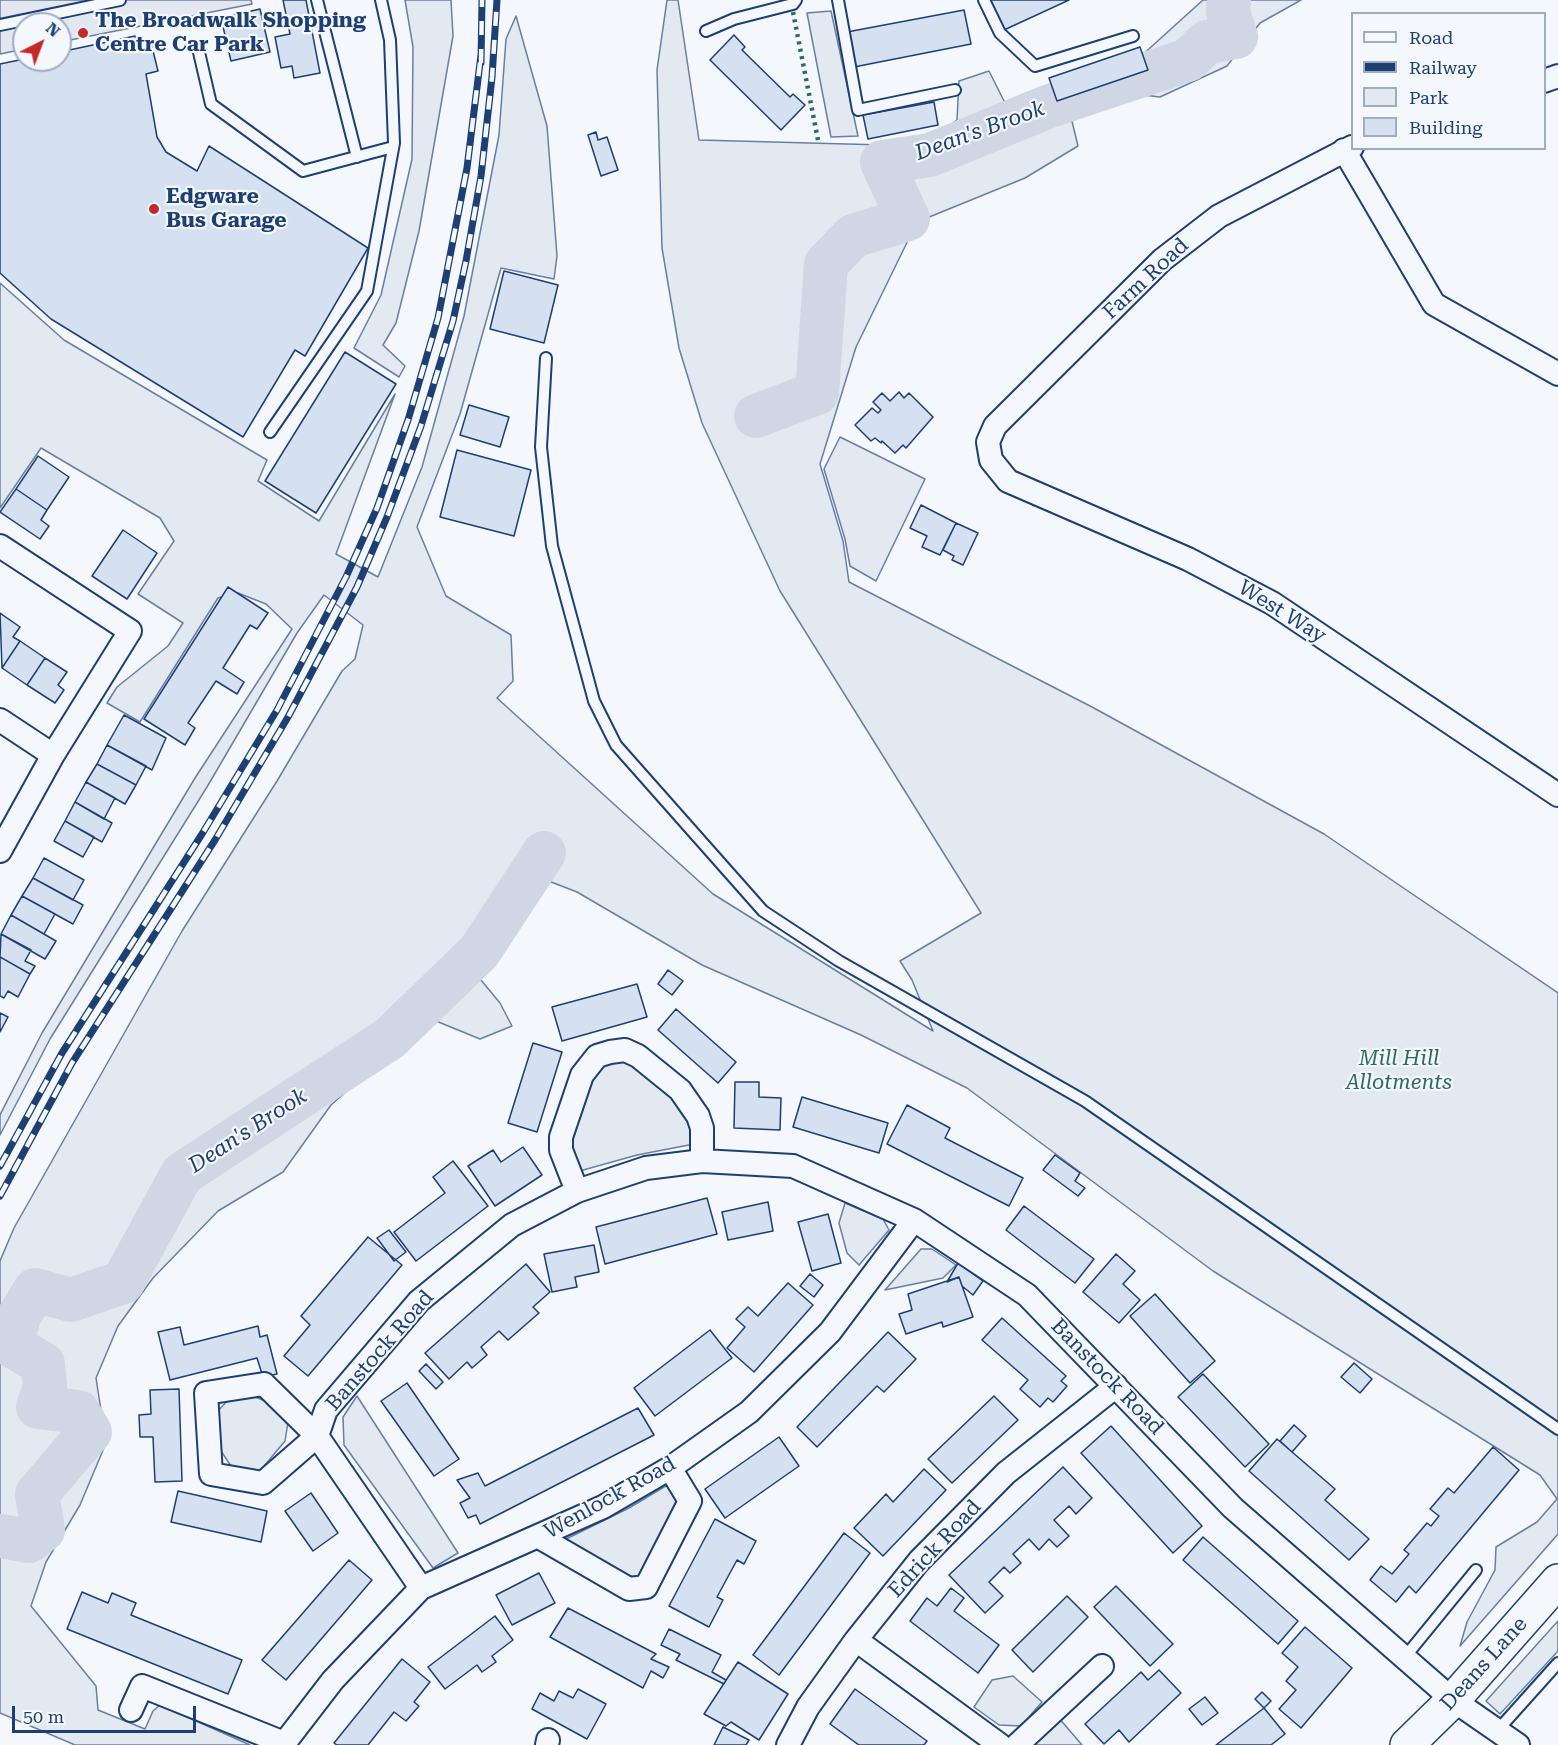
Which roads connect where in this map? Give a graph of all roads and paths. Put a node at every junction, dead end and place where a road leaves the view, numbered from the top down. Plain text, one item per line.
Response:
1 (120, 0) edge
2 (317, 0) edge
3 (381, 0) edge
4 (796, 0) edge
5 (838, 0) edge
6 (984, 0) edge
7 (0, 25) edge
8 (706, 31) dead end
9 (1133, 36) dead end
10 (198, 48) dead end
11 (955, 90) dead end
12 (393, 147) junction
13 (1348, 148) edge
14 (357, 157) junction
15 (546, 358) dead end
16 (1558, 374) edge
17 (270, 432) dead end
18 (991, 460) joint
19 (0, 546) edge
20 (0, 720) edge
21 (53, 755) junction
22 (1558, 795) edge
23 (0, 851) edge
24 (702, 1161) junction
25 (577, 1191) junction
26 (914, 1220) junction
27 (1116, 1386) junction
28 (1558, 1429) edge
29 (317, 1436) junction
30 (670, 1468) junction
31 (540, 1537) junction
32 (1476, 1570) dead end
33 (1558, 1581) edge
34 (421, 1588) junction
35 (856, 1640) junction
36 (1405, 1657) junction
37 (1558, 1663) edge
38 (1102, 1666) dead end
39 (1453, 1700) junction
40 (131, 1710) dead end
41 (1497, 1731) junction
42 (284, 1744) edge
43 (788, 1745) edge
44 (1000, 1745) edge
45 (1017, 1745) edge
46 (1407, 1745) edge
47 (1518, 1745) edge

1 - 7 lane
2 - 14 lane
3 - 12 lane
4 - 8 lane
5 - 11 lane
6 - 9 lane
10 - 14 lane
12 - 14 lane
12 - 17 lane
13 - 16 street
13 - 18 street, Farm Road
15 - 28 lane
18 - 22 street, West Way
19 - 21 street
20 - 21 street
21 - 23 street
24 - 25 street, Banstock Road
24 - 25 street
24 - 26 street, Banstock Road
25 - 29 street, Banstock Road
26 - 27 street, Banstock Road
26 - 30 street, Wenlock Road
27 - 35 street, Edrick Road
27 - 36 street, Banstock Road
29 - 29 street
29 - 34 street, Banstock Road
30 - 31 street, Wenlock Road
30 - 31 street
31 - 34 street, Wenlock Road
32 - 36 lane
33 - 39 main road, Deans Lane
34 - 42 street, Wenlock Road
35 - 43 street, Edrick Road
35 - 44 street
36 - 39 street, Banstock Road
37 - 41 lane
38 - 45 street
39 - 41 street, Banstock Road
39 - 46 main road, Deans Lane
40 - 42 street
41 - 47 street, Banstock Road

